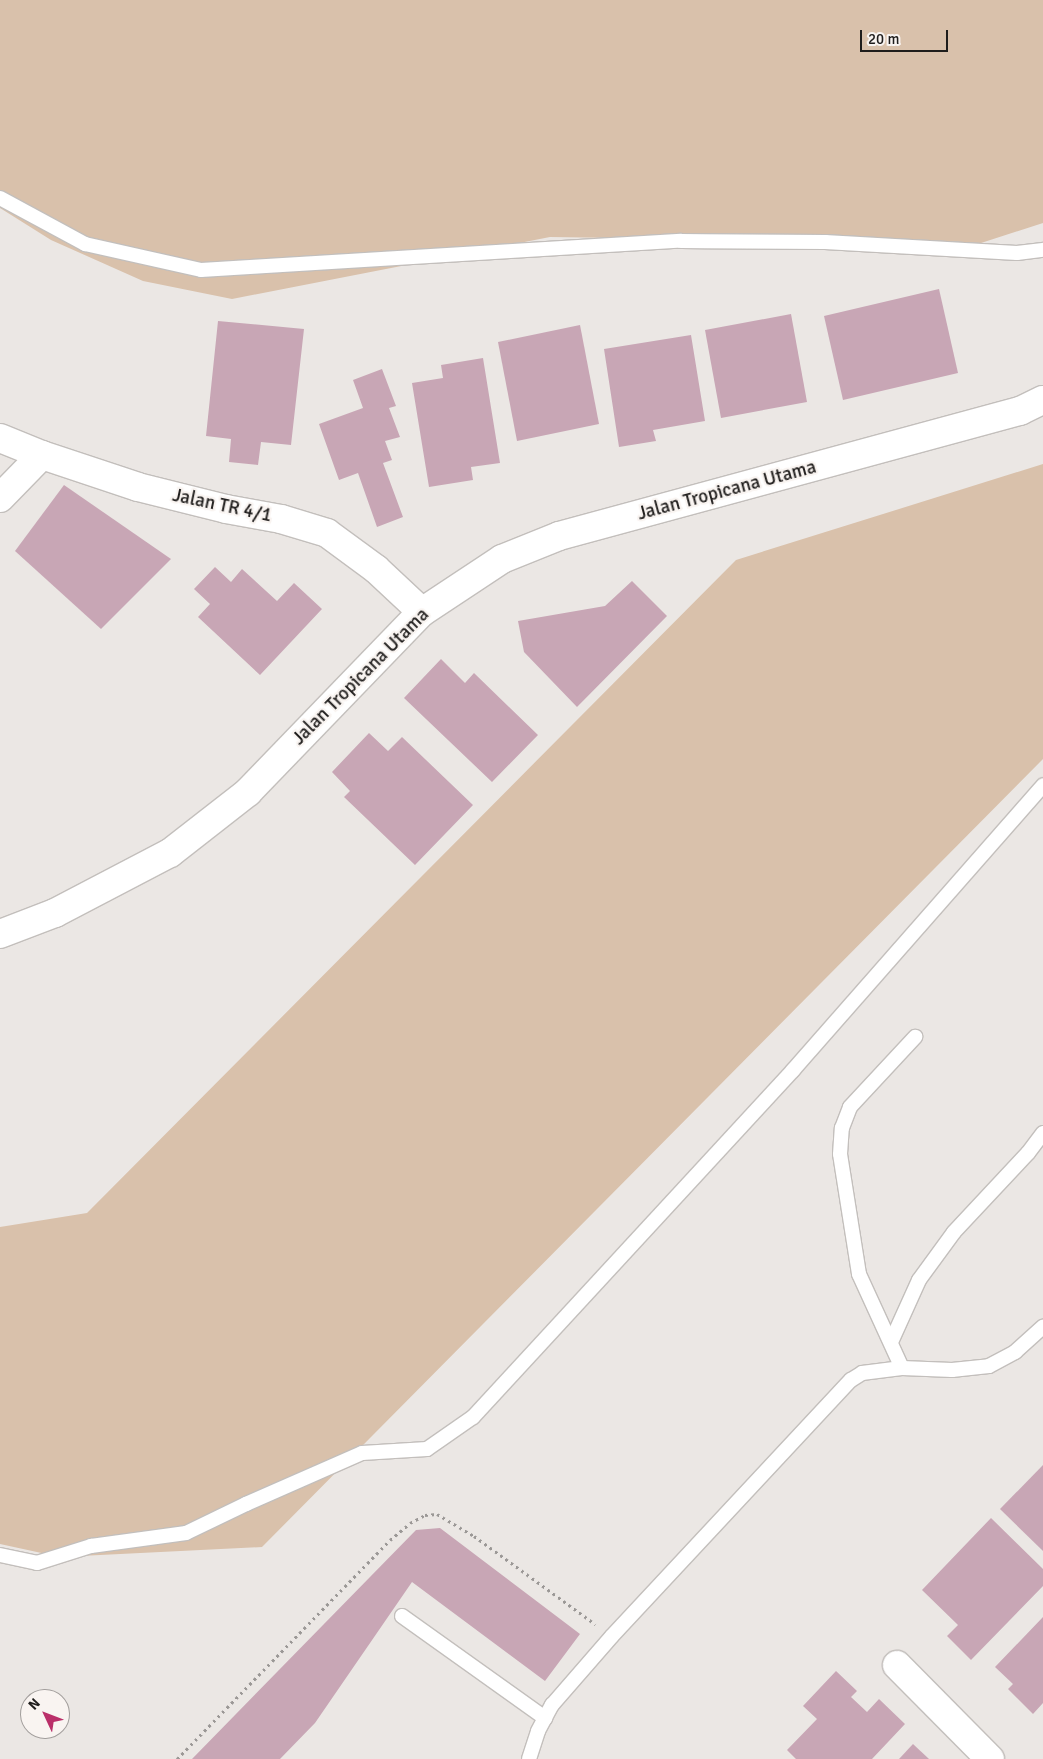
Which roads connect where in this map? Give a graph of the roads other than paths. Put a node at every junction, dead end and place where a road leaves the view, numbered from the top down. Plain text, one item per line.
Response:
1 (0, 198) edge
2 (1043, 250) edge
3 (1043, 400) edge
4 (0, 438) edge
5 (42, 455) junction
6 (0, 498) edge
7 (422, 612) junction
8 (1043, 785) edge
9 (0, 934) edge
10 (915, 1037) dead end
11 (1043, 1133) edge
12 (1043, 1328) edge
13 (891, 1342) junction
14 (902, 1368) junction
15 (0, 1555) edge
16 (402, 1616) dead end
17 (896, 1665) dead end
18 (545, 1718) junction
19 (528, 1759) edge
20 (990, 1759) edge

1 - 2 lane
3 - 7 street, Jalan Tropicana Utama
4 - 5 street, Jalan TR 4/1
5 - 6 street
5 - 7 street, Jalan TR 4/1
7 - 9 street, Jalan Tropicana Utama
8 - 15 lane
10 - 13 lane
11 - 13 lane
12 - 14 lane
13 - 14 lane
14 - 18 lane
16 - 18 lane
17 - 20 street
18 - 19 lane

